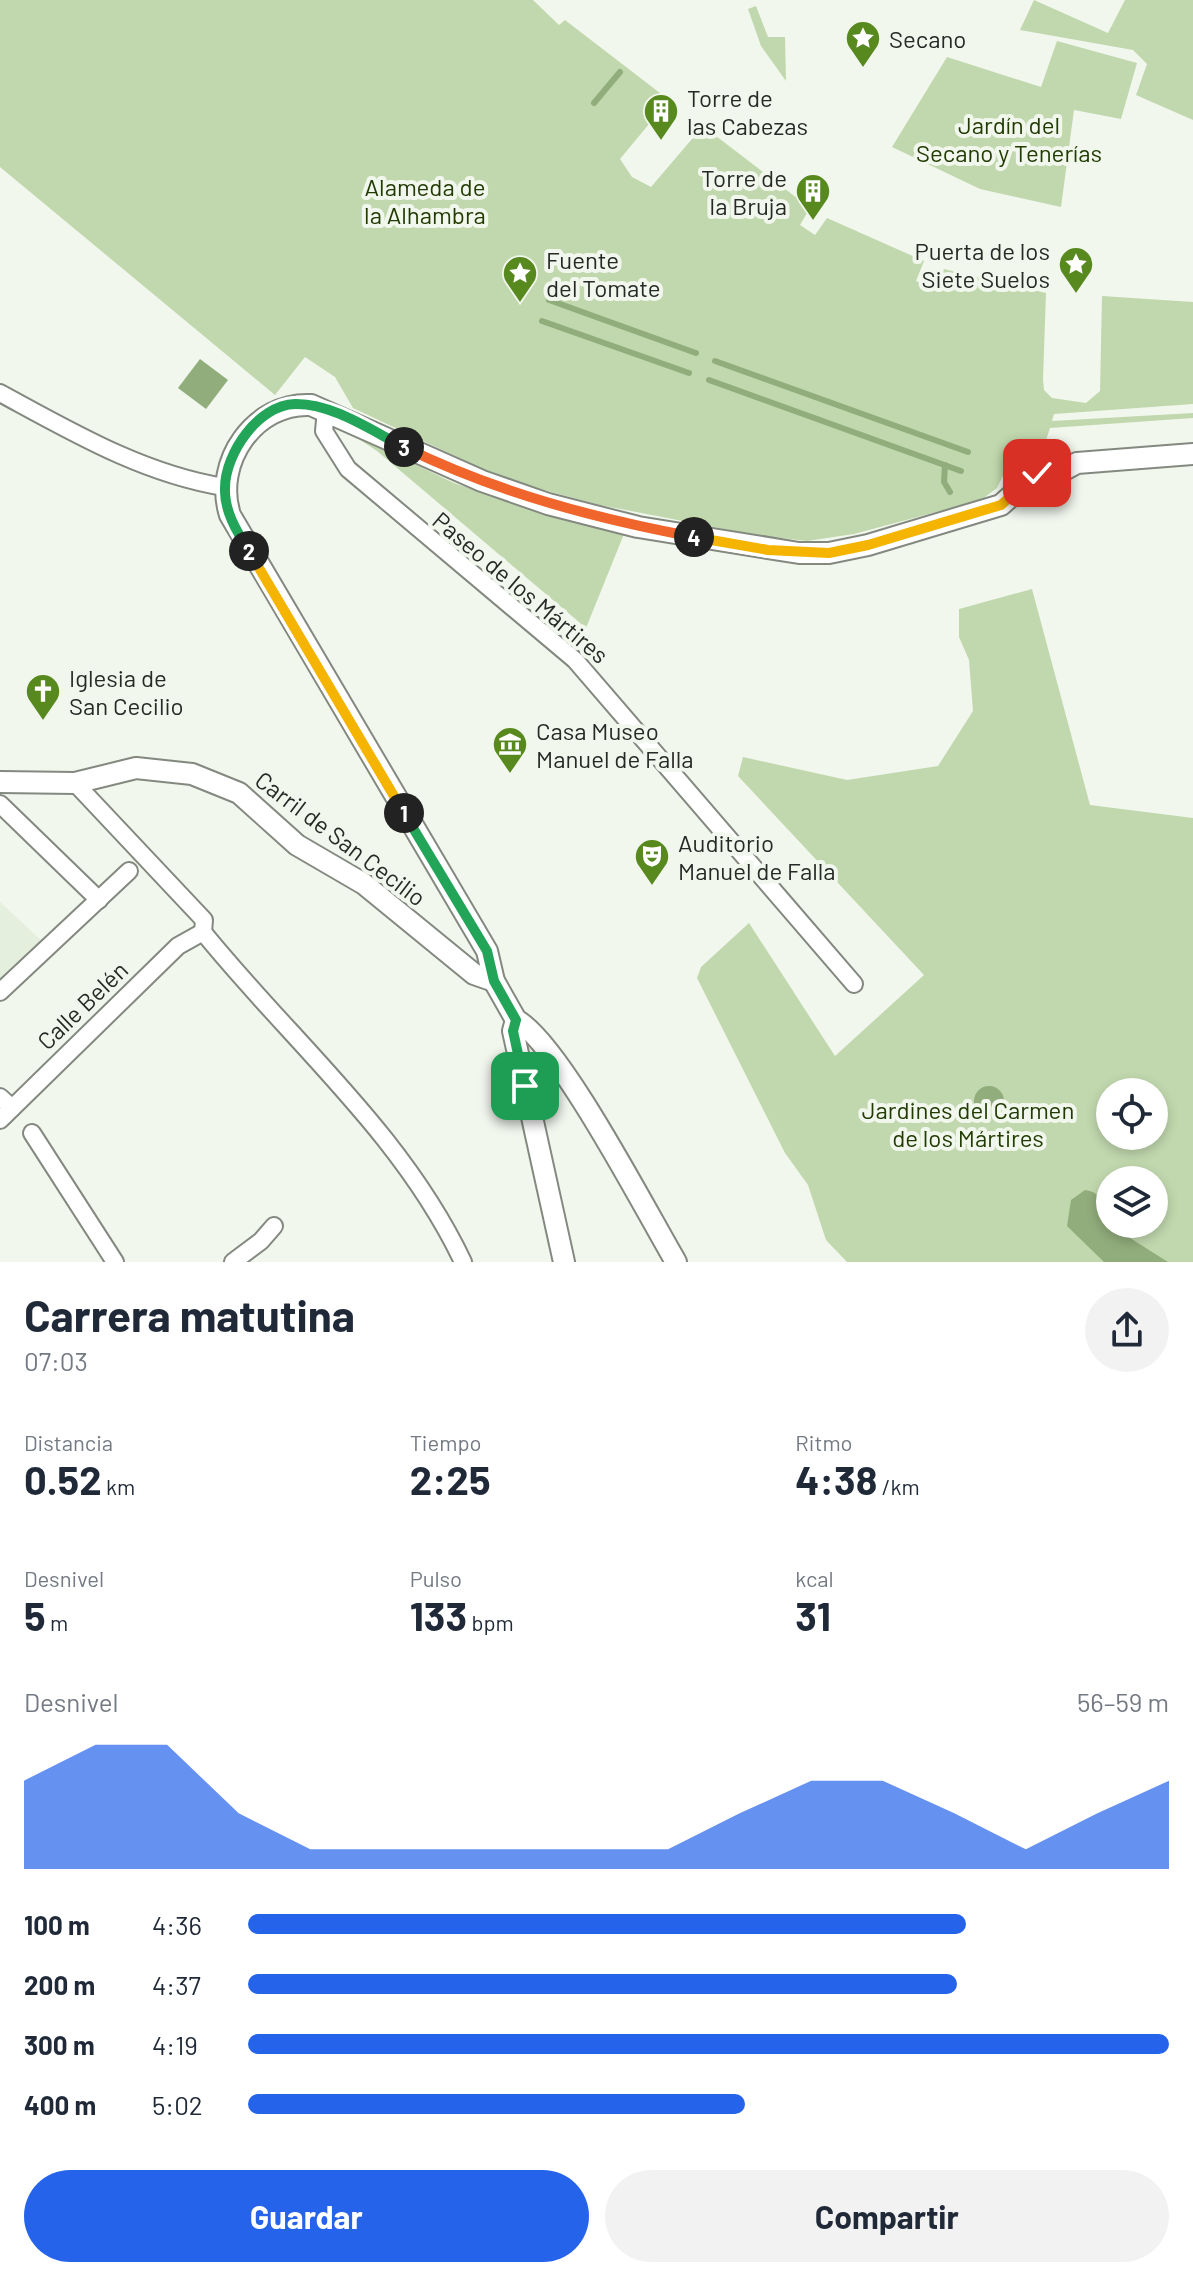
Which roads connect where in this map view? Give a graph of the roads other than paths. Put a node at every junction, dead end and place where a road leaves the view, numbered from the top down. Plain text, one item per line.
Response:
1 (0, 393) edge
2 (318, 408) junction
3 (1193, 454) edge
4 (1193, 466) edge
5 (1064, 470) junction
6 (224, 487) junction
7 (0, 782) edge
8 (75, 783) junction
9 (0, 804) edge
10 (129, 871) dead end
11 (99, 900) junction
12 (203, 932) junction
13 (494, 981) junction
14 (854, 984) dead end
15 (0, 992) edge
16 (516, 1020) junction
17 (4, 1108) edge
18 (32, 1133) dead end
19 (274, 1226) dead end
20 (115, 1262) edge
21 (233, 1262) edge
22 (463, 1262) edge
23 (564, 1262) edge
24 (676, 1262) edge

1 - 6 street
2 - 5 street
2 - 6 street
2 - 14 street, Paseo de los Mártires
3 - 5 street
4 - 5 street
6 - 13 street
7 - 8 street, Carril de San Cecilio
8 - 12 street
8 - 13 street, Carril de San Cecilio
9 - 11 street
10 - 11 street
11 - 15 street
12 - 17 street, Calle Belén
12 - 22 street
13 - 16 street
16 - 23 street
16 - 24 street
18 - 20 street
19 - 21 street

